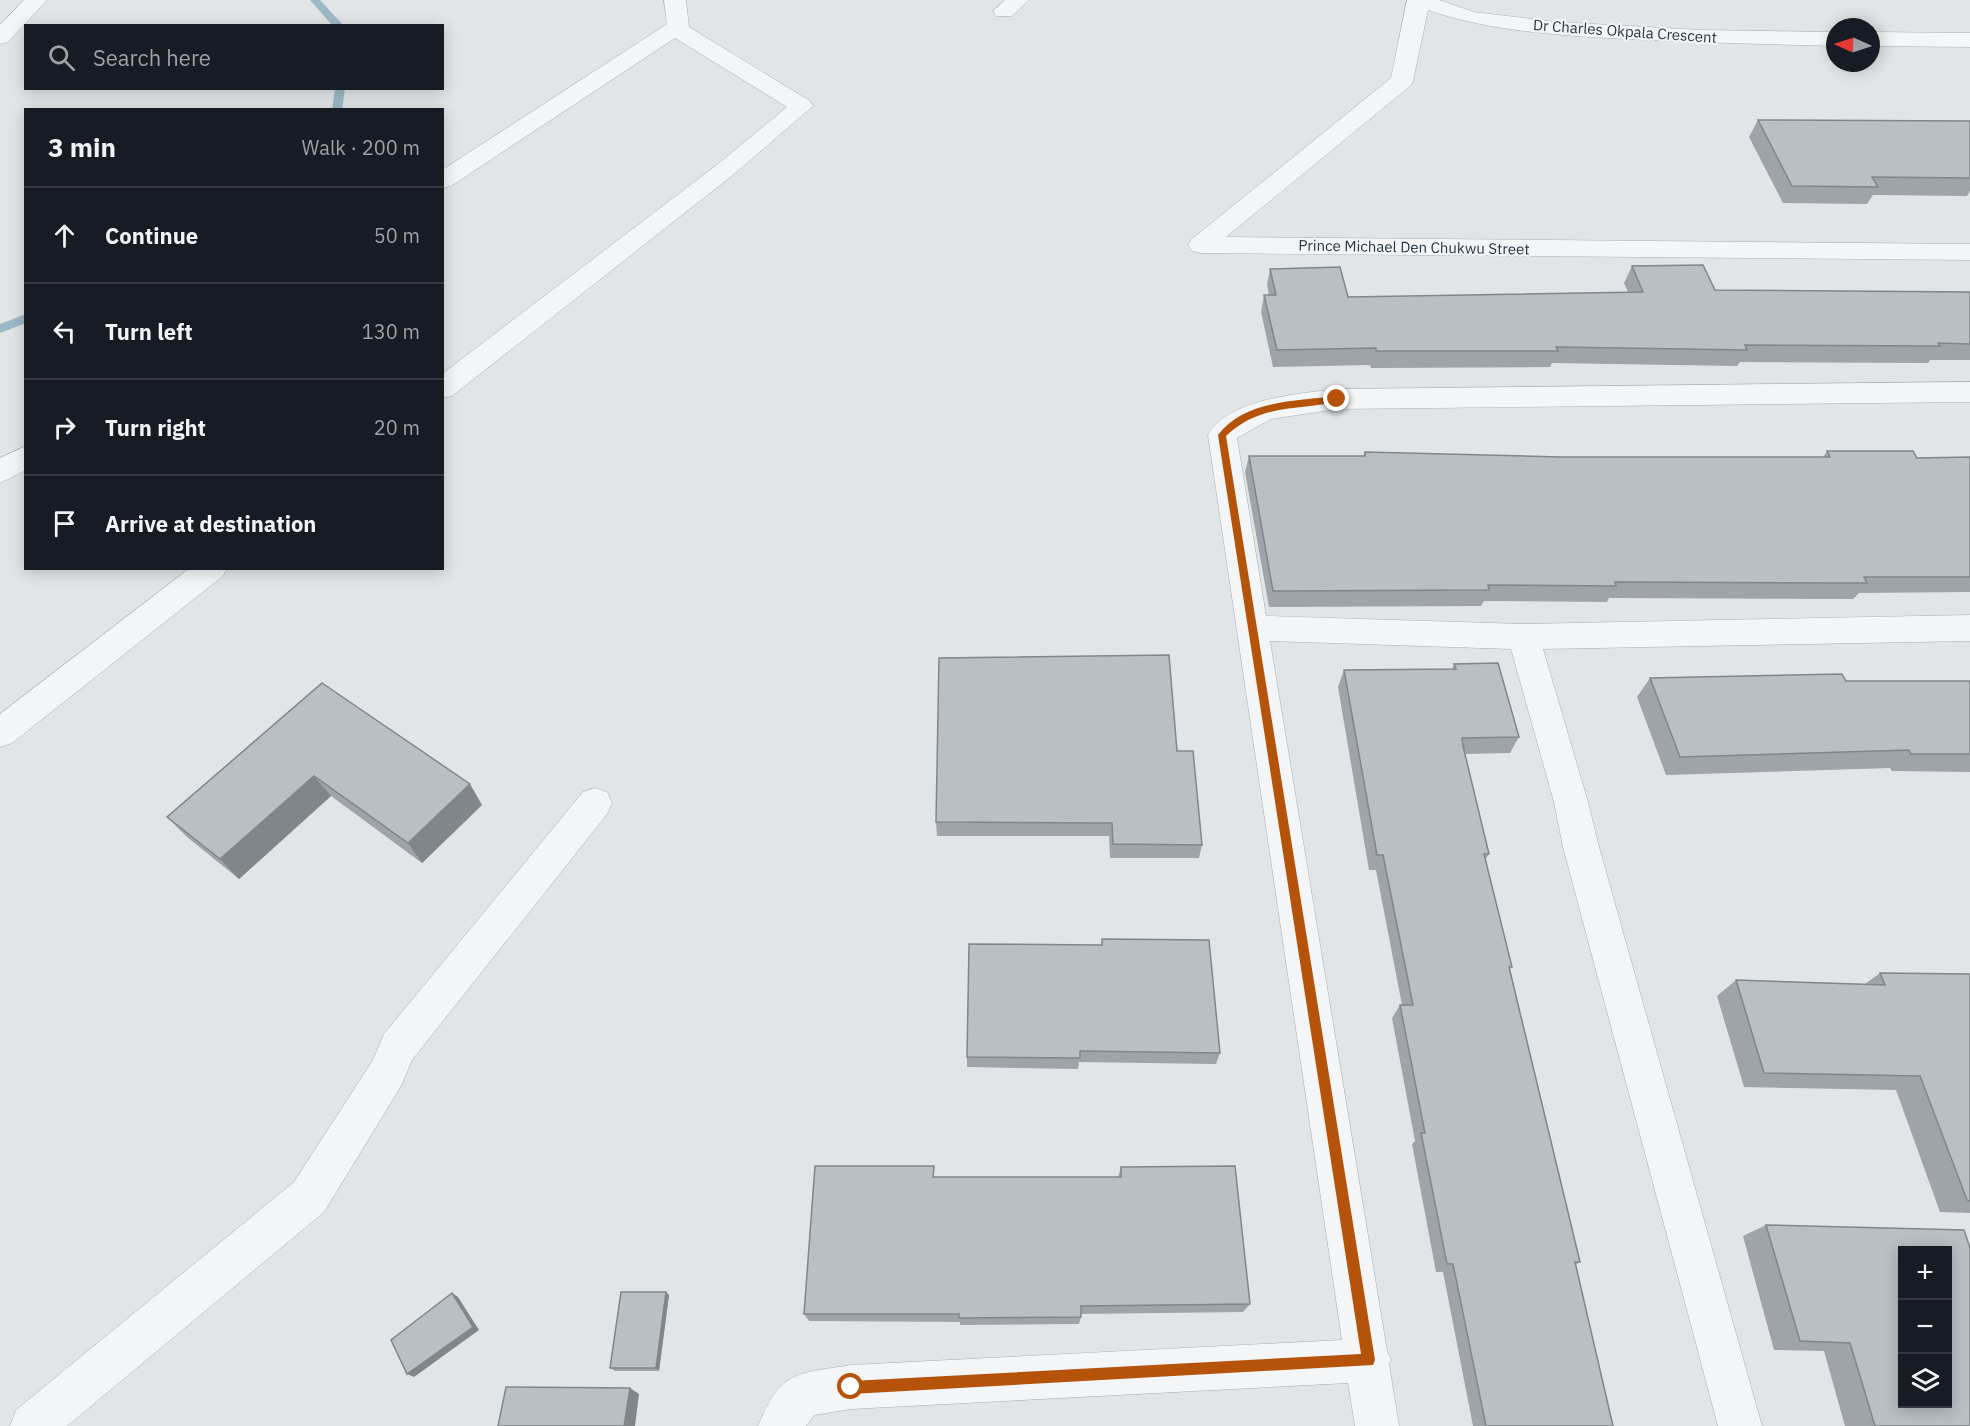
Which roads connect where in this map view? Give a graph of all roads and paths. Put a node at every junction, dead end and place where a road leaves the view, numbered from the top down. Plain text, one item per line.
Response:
1 (36, 0) edge
2 (675, 0) edge
3 (1419, 0) edge
4 (678, 26) junction
5 (0, 38) edge
6 (1826, 39) edge
7 (1880, 39) edge
8 (1970, 40) edge
9 (444, 180) edge
10 (1970, 252) edge
11 (444, 387) edge
12 (1970, 392) edge
13 (24, 457) edge
14 (0, 472) edge
15 (209, 570) edge
16 (1253, 628) junction
17 (1970, 628) edge
18 (1523, 637) junction
19 (0, 733) edge
20 (595, 803) dead end
21 (1369, 1360) junction
22 (32, 1426) edge
23 (780, 1426) edge
24 (1377, 1426) edge
25 (1740, 1426) edge

1 - 5 street
2 - 4 street
3 - 6 street, Dr Charles Okpala Crescent
3 - 10 street, Prince Michael Den Chukwu Street
4 - 9 street
4 - 11 street
7 - 8 street
12 - 16 street
13 - 14 street
15 - 19 street
16 - 18 street
16 - 21 street
17 - 18 street
18 - 25 street
20 - 22 street
21 - 23 street
21 - 24 street

